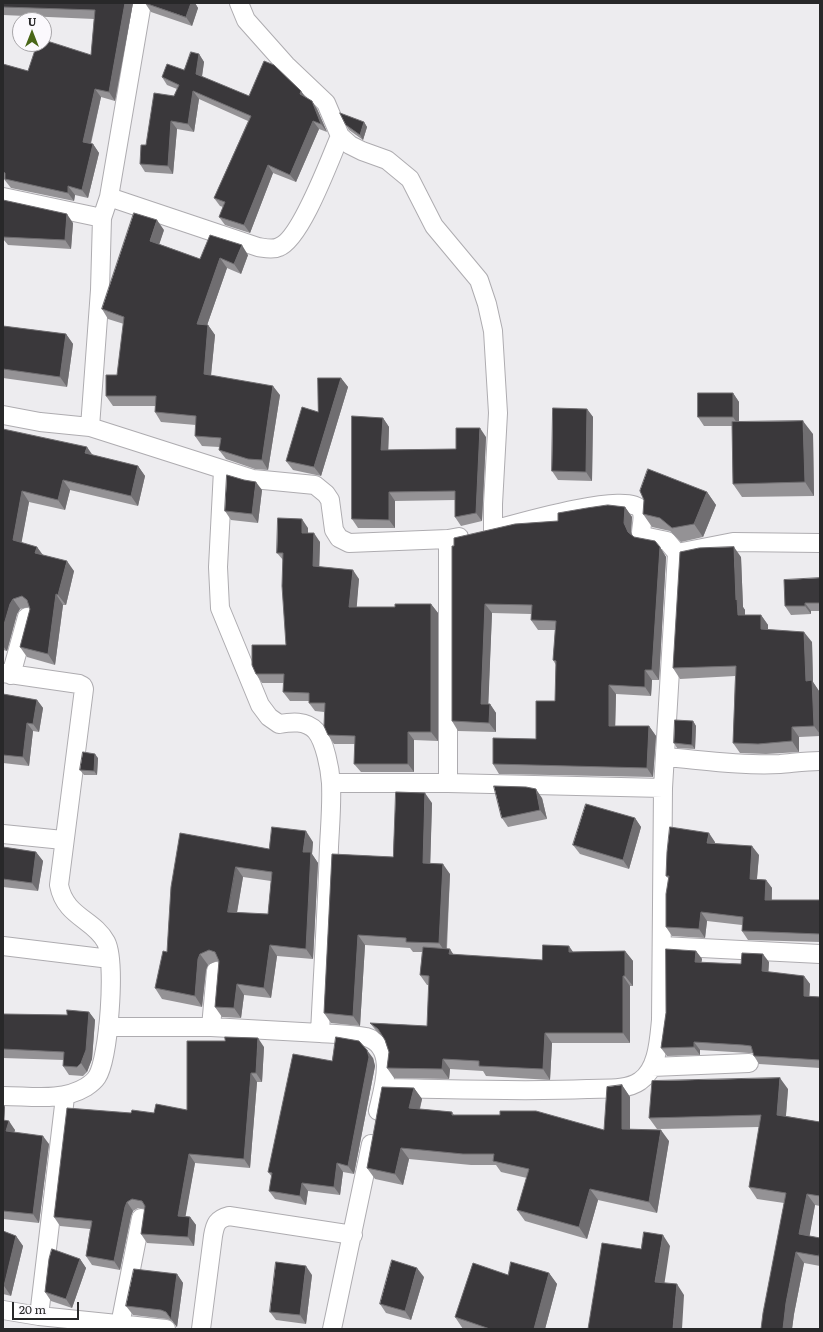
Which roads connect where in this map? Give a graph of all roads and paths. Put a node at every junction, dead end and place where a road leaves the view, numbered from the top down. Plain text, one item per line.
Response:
1 (142, 3) edge
2 (239, 3) edge
3 (340, 136) junction
4 (3, 197) edge
5 (109, 197) junction
6 (102, 218) junction
7 (3, 414) edge
8 (90, 427) junction
9 (223, 470) junction
10 (482, 532) junction
11 (448, 539) junction
12 (820, 543) edge
13 (677, 553) junction
14 (27, 617) edge
15 (7, 674) edge
16 (665, 757) junction
17 (820, 761) edge
18 (331, 783) junction
19 (448, 783) junction
20 (663, 788) junction
21 (3, 834) edge
22 (63, 840) junction
23 (3, 946) edge
24 (662, 946) junction
25 (820, 954) edge
26 (110, 959) junction
27 (216, 971) edge
28 (108, 1027) junction
29 (211, 1027) junction
30 (320, 1033) junction
31 (749, 1063) dead end
32 (652, 1067) junction
33 (383, 1088) junction
34 (3, 1096) edge
35 (65, 1097) junction
36 (141, 1218) dead end
37 (353, 1235) junction
38 (3, 1310) edge
39 (39, 1316) junction
40 (120, 1325) junction
41 (166, 1329) edge
42 (202, 1329) edge
43 (332, 1329) edge

1 - 5 street
2 - 3 street
3 - 5 street
3 - 10 street
4 - 6 street
5 - 6 street
6 - 8 street
7 - 8 street
8 - 9 street
9 - 11 street
9 - 18 street
10 - 11 street
10 - 13 street
11 - 19 street
12 - 13 street
13 - 16 street
14 - 15 street
15 - 22 street
16 - 17 street
16 - 20 street
18 - 19 street
18 - 30 street
19 - 20 street
20 - 24 street
21 - 22 street
22 - 26 street
23 - 26 street
24 - 25 street
24 - 32 street
26 - 28 street
27 - 29 street
28 - 29 street
28 - 35 street
29 - 30 street
30 - 33 street
31 - 32 street
32 - 33 street
33 - 37 street
34 - 35 street
35 - 39 street
36 - 40 street
37 - 42 street
37 - 43 street
38 - 39 street
39 - 40 street
40 - 41 street

